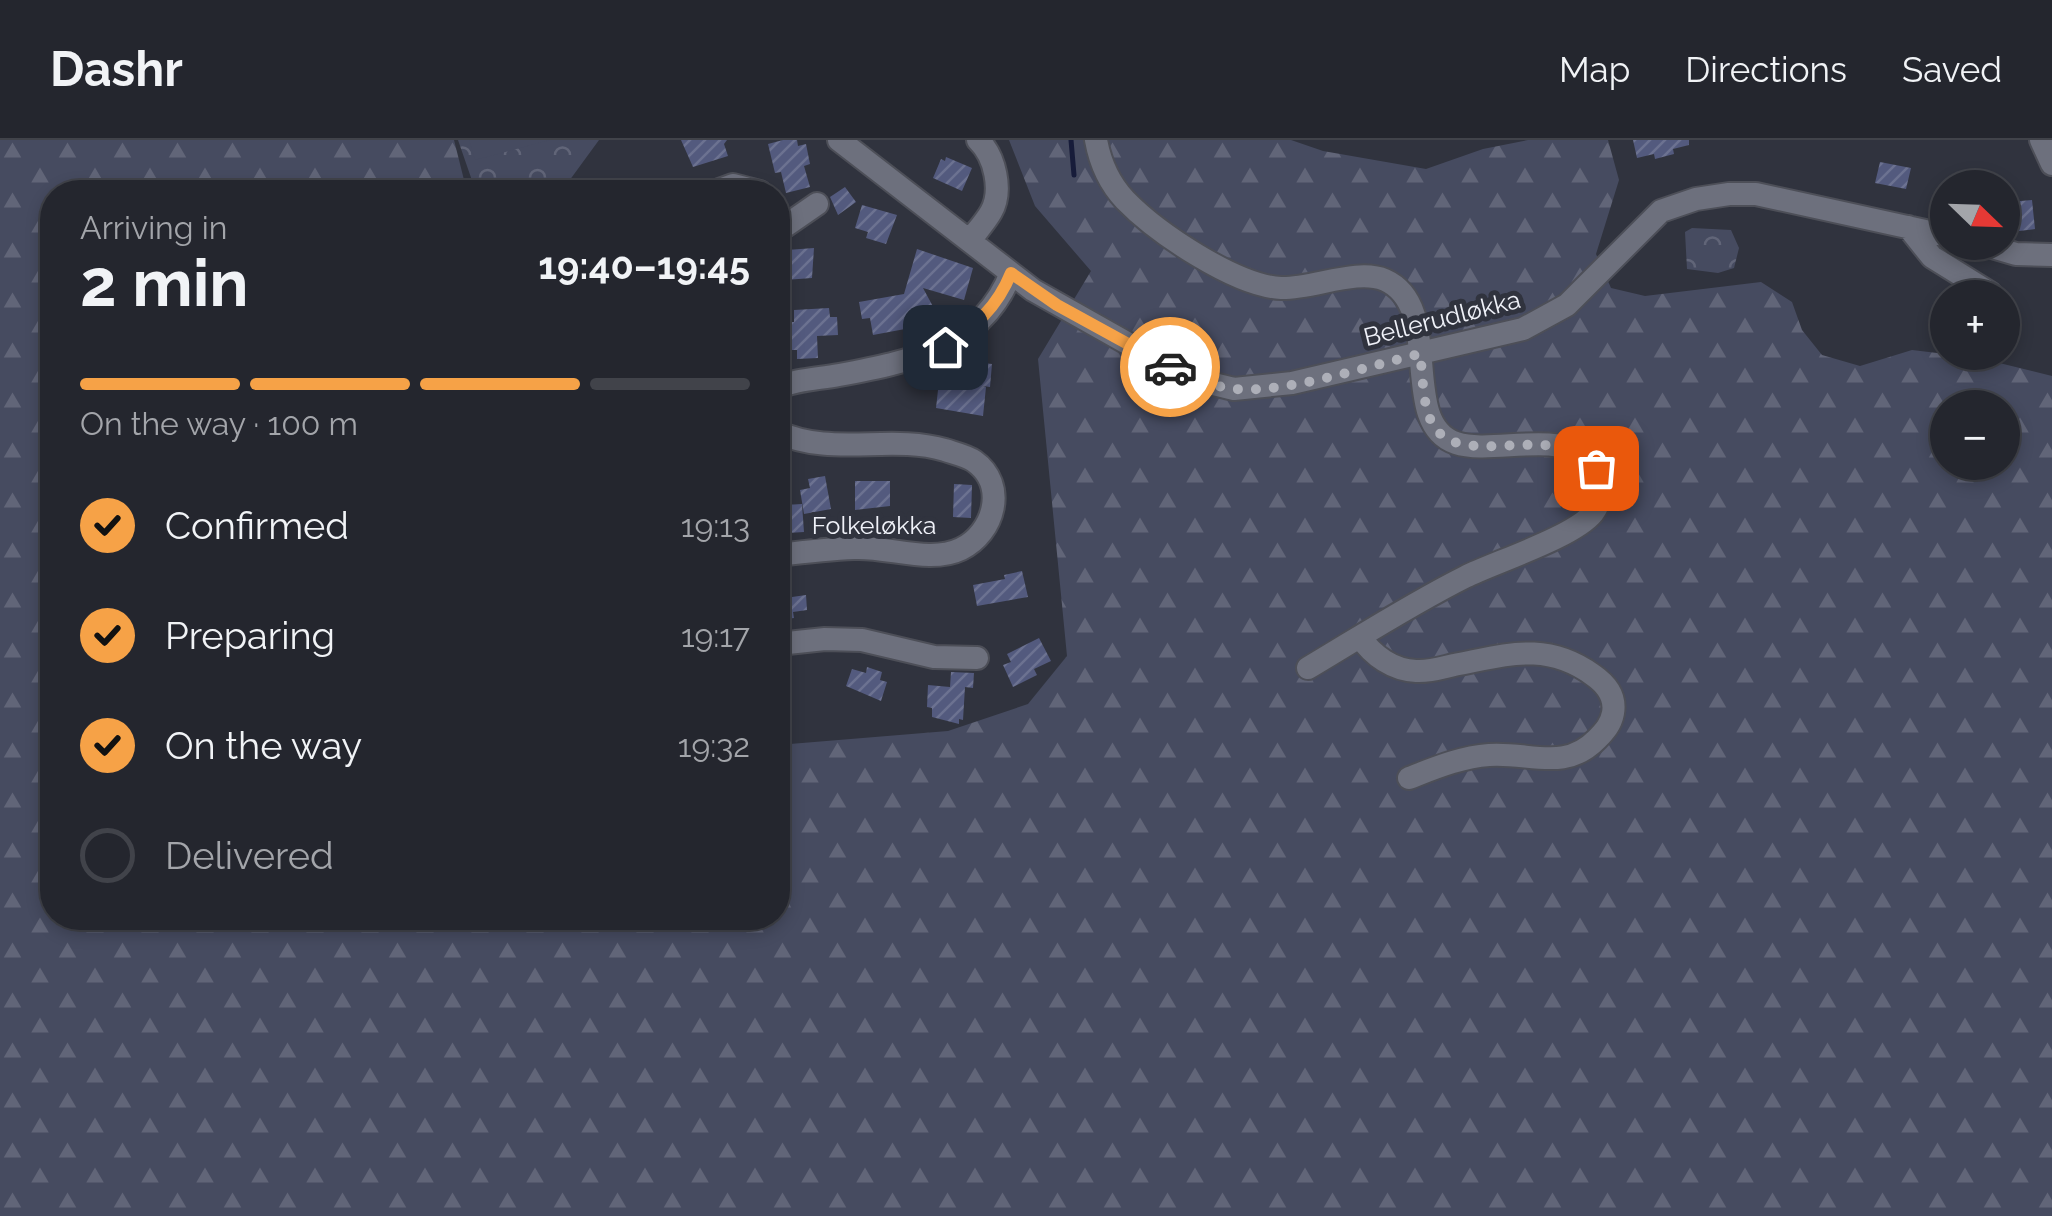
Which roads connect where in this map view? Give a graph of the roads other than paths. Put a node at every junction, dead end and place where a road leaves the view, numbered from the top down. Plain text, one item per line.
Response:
1 (839, 140) edge
2 (978, 140) edge
3 (1096, 140) edge
4 (2041, 140) edge
5 (2052, 164) edge
6 (816, 204) dead end
7 (790, 216) edge
8 (1908, 227) junction
9 (1930, 232) edge
10 (971, 240) junction
11 (2020, 254) edge
12 (2052, 255) edge
13 (1011, 273) junction
14 (1967, 280) edge
15 (1194, 348) dead end
16 (1420, 354) junction
17 (1185, 376) junction
18 (790, 385) edge
19 (790, 435) edge
20 (790, 554) edge
21 (1360, 636) junction
22 (790, 643) edge
23 (977, 658) dead end
24 (1308, 668) dead end
25 (1409, 778) dead end

1 - 10 street, Bellerudløkka
2 - 10 street
3 - 16 street
4 - 5 street
6 - 7 street
8 - 9 street, Bellerudløkka
8 - 14 street
8 - 16 street, Bellerudløkka
10 - 13 street, Bellerudløkka
11 - 12 street
13 - 17 street, Bellerudløkka
13 - 18 street
15 - 17 street
16 - 17 street, Bellerudløkka
16 - 21 street
19 - 20 street, Folkeløkka
21 - 24 street
21 - 25 street
22 - 23 street

